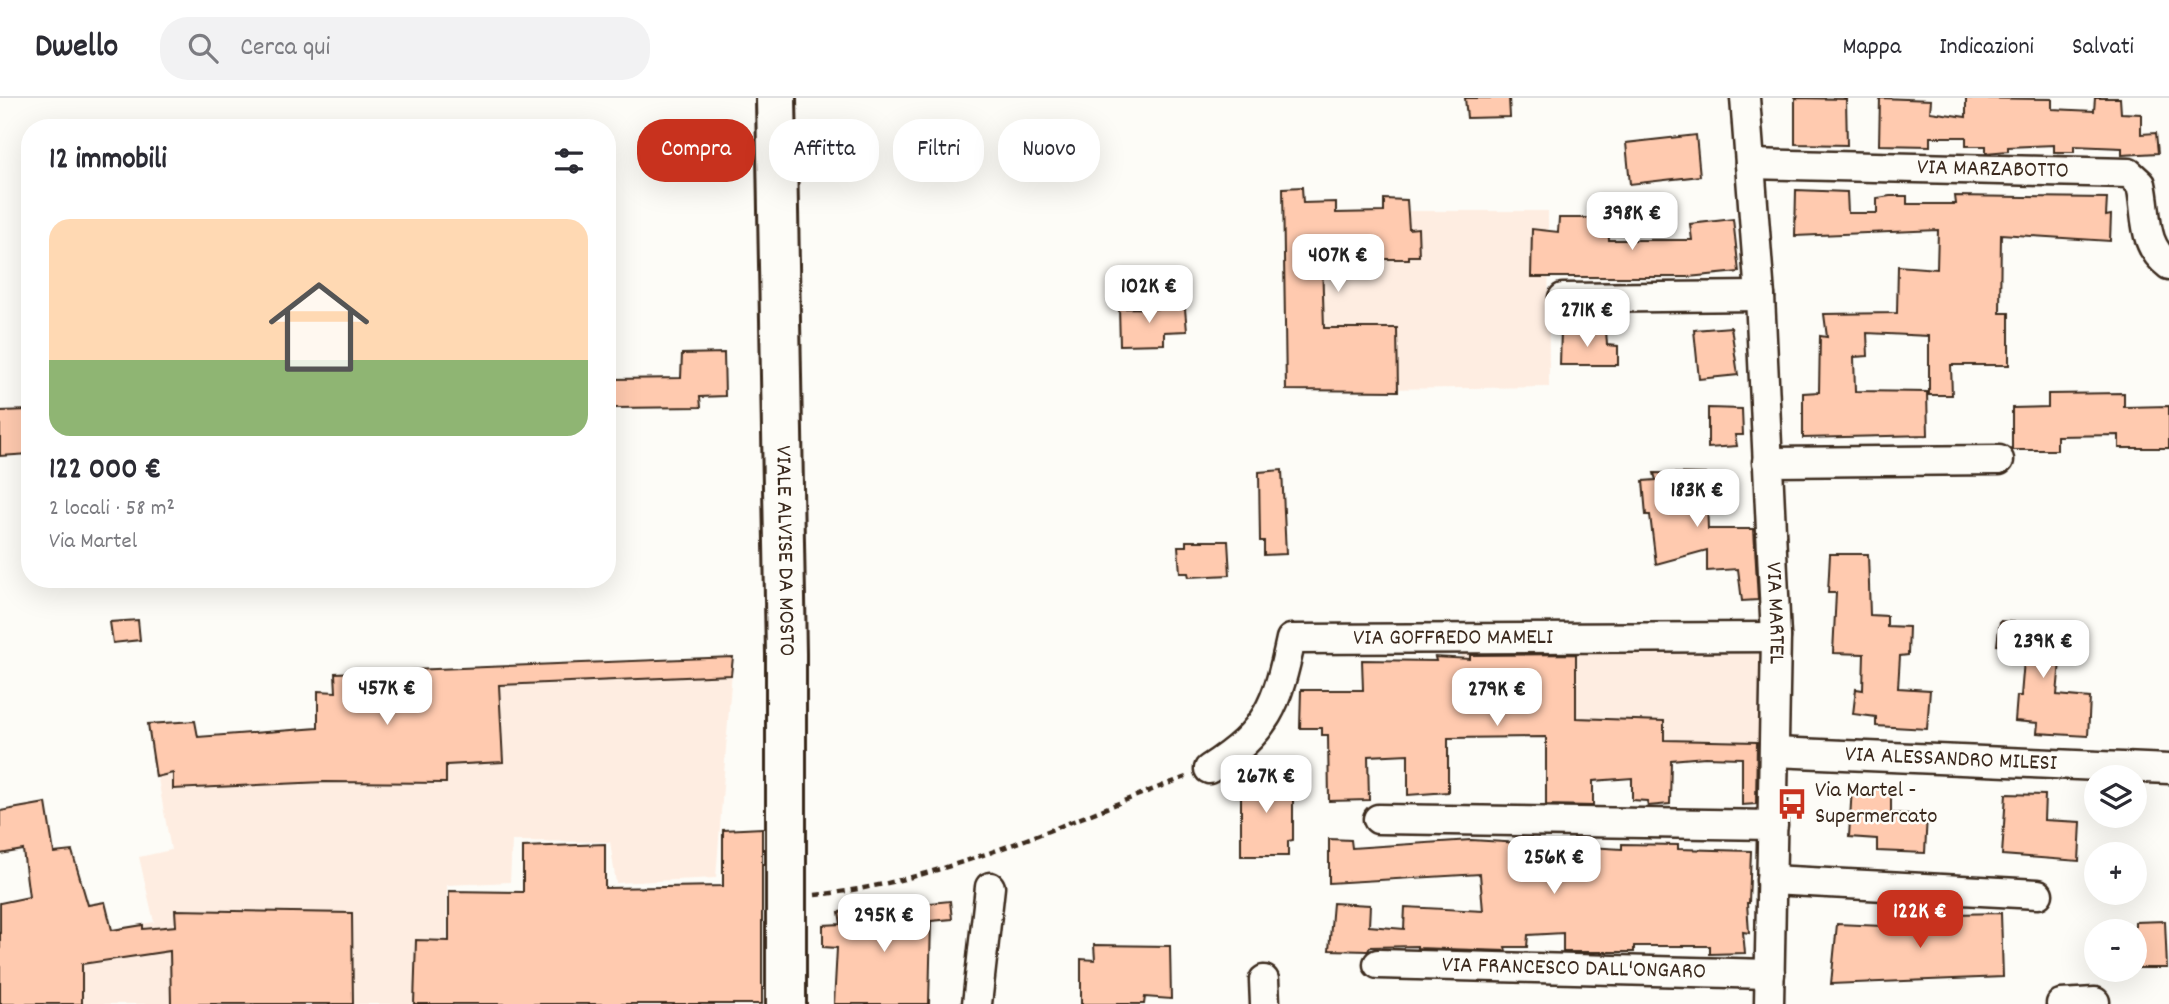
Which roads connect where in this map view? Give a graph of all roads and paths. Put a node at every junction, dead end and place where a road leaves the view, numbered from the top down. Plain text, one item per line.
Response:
1 (776, 98) edge
2 (1745, 98) edge
3 (1750, 164) junction
4 (2169, 265) edge
5 (1760, 296) junction
6 (1563, 298) dead end
7 (1999, 460) dead end
8 (1767, 462) junction
9 (1776, 637) junction
10 (1774, 752) junction
11 (1209, 769) joint
12 (2169, 769) edge
13 (1378, 819) dead end
14 (1773, 825) junction
15 (1771, 880) junction
16 (990, 887) dead end
17 (2038, 894) dead end
18 (814, 895) dead end
19 (1378, 964) dead end
20 (1770, 974) junction
21 (2095, 1002) edge
22 (786, 1004) edge
23 (977, 1004) edge
24 (1769, 1004) edge
25 (2061, 1004) edge

1 - 22 main road, VIALE ALVISE DA MOSTO
2 - 3 street, VIA MARTEL
3 - 4 street, VIA MARZABOTTO
3 - 5 street, VIA MARTEL
5 - 6 street
5 - 8 street, VIA MARTEL
7 - 8 street
8 - 9 street, VIA MARTEL
9 - 10 street, VIA MARTEL
9 - 11 street, VIA GOFFREDO MAMELI
10 - 12 street, VIA ALESSANDRO MILESI
10 - 14 street, VIA MARTEL
11 - 18 path
13 - 14 street
14 - 15 street, VIA MARTEL
15 - 17 street
15 - 20 street, VIA MARTEL
16 - 23 street
19 - 20 street, VIA FRANCESCO DALL'ONGARO
20 - 24 street, VIA MARTEL
21 - 25 street

